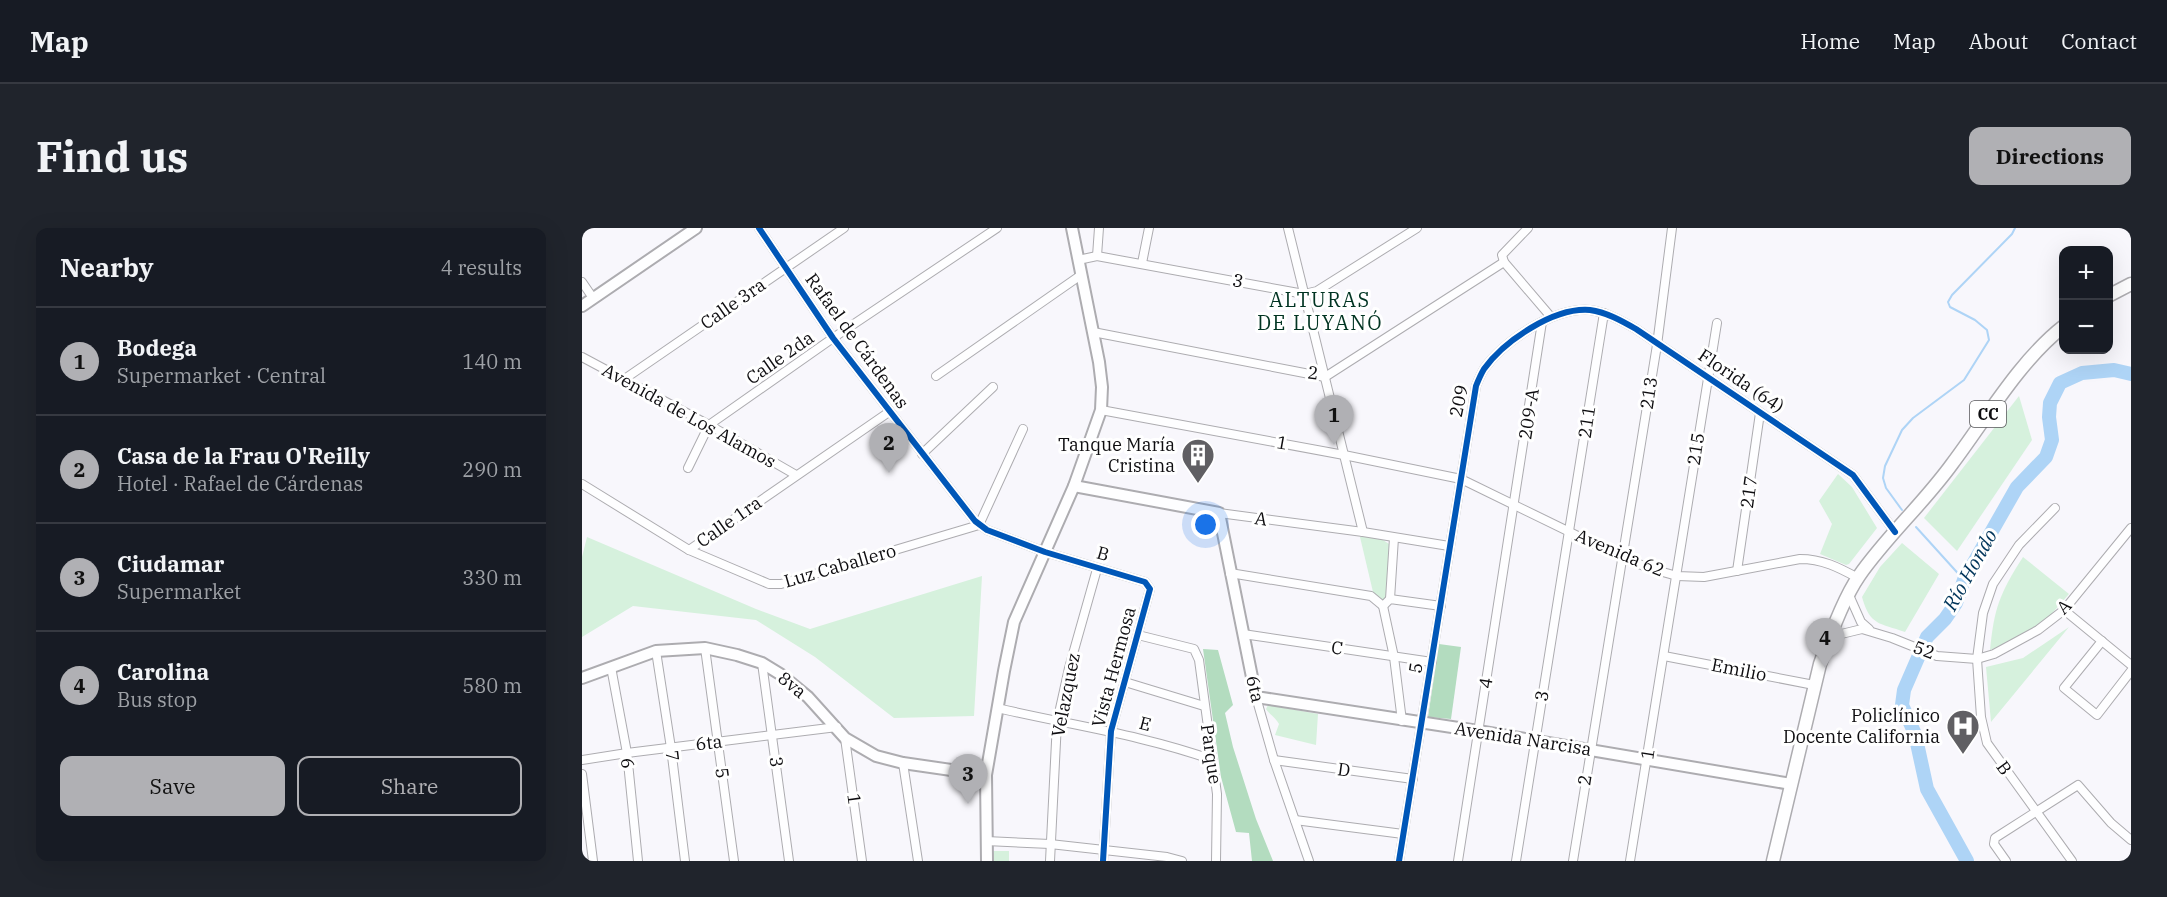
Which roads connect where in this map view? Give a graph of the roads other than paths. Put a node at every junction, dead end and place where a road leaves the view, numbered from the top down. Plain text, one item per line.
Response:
1 (696, 228) edge
2 (759, 228) edge
3 (844, 228) edge
4 (997, 228) edge
5 (1072, 228) edge
6 (1099, 228) edge
7 (1149, 228) edge
8 (1288, 228) edge
9 (1417, 228) edge
10 (1528, 228) edge
11 (1672, 228) edge
12 (1097, 256) junction
13 (1503, 259) junction
14 (1078, 260) junction
15 (1142, 263) junction
16 (786, 267) junction
17 (1081, 275) junction
18 (582, 282) edge
19 (2131, 284) edge
20 (1304, 294) junction
21 (2113, 294) edge
22 (593, 298) junction
23 (582, 306) edge
24 (1604, 313) junction
25 (1551, 317) junction
26 (1542, 322) junction
27 (1717, 323) dead end
28 (2059, 330) edge
29 (1093, 332) junction
30 (833, 338) junction
31 (1657, 345) junction
32 (582, 357) edge
33 (936, 376) dead end
34 (1708, 376) junction
35 (1325, 377) junction
36 (623, 380) junction
37 (993, 387) dead end
38 (1101, 410) junction
39 (889, 412) junction
40 (1760, 412) junction
41 (709, 425) junction
42 (1023, 429) dead end
43 (922, 454) junction
44 (1344, 455) junction
45 (688, 468) dead end
46 (796, 475) junction
47 (1461, 479) junction
48 (582, 484) edge
49 (1074, 486) junction
50 (1514, 506) junction
51 (2055, 507) dead end
52 (1219, 513) junction
53 (979, 525) junction
54 (2131, 528) edge
55 (1898, 529) junction
56 (1362, 532) junction
57 (1569, 532) junction
58 (1394, 538) junction
59 (1449, 546) junction
60 (689, 550) junction
61 (1044, 552) junction
62 (1623, 558) junction
63 (1097, 569) junction
64 (1737, 571) junction
65 (1230, 573) junction
66 (1677, 576) junction
67 (1858, 578) junction
68 (1150, 589) joint
69 (1849, 595) junction
70 (1390, 600) junction
71 (1383, 606) junction
72 (1441, 606) junction
73 (2064, 610) junction
74 (1872, 632) junction
75 (1243, 634) junction
76 (1138, 635) junction
77 (1829, 637) junction
78 (2102, 641) junction
79 (705, 648) junction
80 (656, 651) junction
81 (1394, 657) junction
82 (1664, 657) junction
83 (1977, 659) junction
84 (1432, 662) junction
85 (762, 663) junction
86 (2131, 665) edge
87 (611, 667) junction
88 (2131, 671) edge
89 (582, 678) edge
90 (1125, 682) junction
91 (1814, 685) junction
92 (1256, 697) junction
93 (1204, 705) junction
94 (997, 708) junction
95 (1402, 721) junction
96 (1057, 722) junction
97 (1422, 723) junction
98 (837, 728) junction
99 (1111, 731) junction
100 (1478, 731) junction
101 (773, 735) junction
102 (845, 738) junction
103 (718, 742) junction
104 (1534, 742) junction
105 (671, 747) junction
106 (1590, 750) junction
107 (627, 753) junction
108 (1213, 759) junction
109 (582, 760) edge
110 (1274, 760) junction
111 (1647, 760) junction
112 (903, 763) junction
113 (582, 774) edge
114 (986, 775) junction
115 (1413, 779) junction
116 (1791, 784) junction
117 (2036, 811) junction
118 (1295, 820) junction
119 (1403, 834) junction
120 (2131, 840) edge
121 (986, 841) junction
122 (1050, 844) junction
123 (1103, 851) junction
124 (1167, 859) edge
125 (593, 861) edge
126 (638, 861) edge
127 (685, 861) edge
128 (734, 861) edge
129 (789, 861) edge
130 (862, 861) edge
131 (918, 861) edge
132 (981, 861) edge
133 (987, 861) edge
134 (1050, 861) edge
135 (1103, 861) edge
136 (1182, 861) edge
137 (1216, 861) edge
138 (1309, 861) edge
139 (1399, 861) edge
140 (1458, 861) edge
141 (1516, 861) edge
142 (1573, 861) edge
143 (1630, 861) edge
144 (1773, 861) edge
145 (2006, 861) edge
146 (2072, 861) edge

1 - 22 street
2 - 16 street, Rafael de Cárdenas
3 - 16 street, Calle 3ra
4 - 30 street, Calle 2da
5 - 14 street
6 - 12 street
7 - 15 street
8 - 20 street
9 - 20 street
10 - 13 street, 2
11 - 31 street, 213
12 - 14 street, 3
12 - 15 street, 3
13 - 25 street
13 - 35 street, 2
14 - 17 street
15 - 20 street, 3
16 - 30 street, Rafael de Cárdenas
16 - 36 street, Calle 3ra
17 - 29 street
17 - 33 street
18 - 22 street
19 - 21 main road
20 - 35 street
22 - 23 street
24 - 25 street, Florida (64)
24 - 31 street, Florida (64)
24 - 57 street, 211
25 - 26 street, Florida (64)
26 - 47 street, 209
26 - 50 street, 209-A
27 - 34 street, 215
28 - 55 main road, CC
29 - 35 street, 2
29 - 38 street
30 - 39 street, Rafael de Cárdenas
30 - 41 street, Calle 2da
31 - 34 street, Florida (64)
31 - 62 street, 213
32 - 36 street, Avenida de Los Alamos
34 - 40 street, Florida (64)
34 - 66 street, 215
35 - 44 street
36 - 41 street, Avenida de Los Alamos
37 - 43 street
38 - 44 street, 1
38 - 49 street
39 - 43 street, Rafael de Cárdenas
39 - 46 street, Calle 1ra
40 - 55 street, Florida (64)
40 - 64 street, 217
41 - 45 street, Calle 2da
41 - 46 street, Avenida de Los Alamos
42 - 53 street
43 - 53 street, Rafael de Cárdenas
44 - 47 street, 1
44 - 56 street
46 - 60 street, Calle 1ra
47 - 50 street, Avenida 62
47 - 59 street, 5
48 - 60 street, Luz Caballero
49 - 52 street, A
49 - 61 street
50 - 57 street, Avenida 62
50 - 100 street, 4
51 - 83 street, B
52 - 56 street, A
52 - 65 street, 6ta
53 - 60 street, Luz Caballero
53 - 61 street, Rafael de Cárdenas
54 - 73 street, A
55 - 67 main road, CC
56 - 58 street, A
57 - 62 street, Avenida 62
57 - 104 street, 3
58 - 59 street, A
58 - 70 street
59 - 72 street, 5
61 - 63 street, B
61 - 94 street
62 - 66 street, Avenida 62
62 - 106 street, 2
63 - 68 street, B
63 - 96 street, Velazquez
64 - 66 street, Avenida 62
64 - 67 street, Avenida 62
65 - 71 street
65 - 75 street, 6ta
66 - 82 street, 1
67 - 69 main road, CC
68 - 76 street, Vista Hermosa
69 - 74 street
69 - 77 main road, CC
70 - 71 street
70 - 72 street
71 - 81 street
72 - 84 street, 5
73 - 78 street
73 - 83 street, A
74 - 77 street, 52
74 - 83 street, 52
75 - 81 street, C
75 - 92 street, 6ta
76 - 90 street, Vista Hermosa
76 - 93 street, Parque
77 - 91 main road, CC
78 - 86 street
78 - 88 street
79 - 80 street, 8va
79 - 85 street, 8va
79 - 103 street, 5
80 - 87 street, 8va
80 - 105 street, 7
81 - 84 street, C
81 - 95 street
82 - 91 street, Emilio
82 - 111 street, 1
83 - 117 street, B
84 - 97 street, 5
85 - 98 street, 8va
85 - 101 street, 3
87 - 89 street, 8va
87 - 107 street, 9
90 - 93 street
90 - 99 street, Vista Hermosa
91 - 116 main road, CC
92 - 95 street, Avenida Narcisa
92 - 110 street, 6ta
93 - 108 street, Parque
94 - 96 street, E
94 - 114 street
95 - 97 street, Avenida Narcisa
96 - 99 street, E
96 - 122 street, Velazquez
97 - 100 street, Avenida Narcisa
97 - 115 street, 5
98 - 101 street, 6ta
98 - 102 street, 8va
99 - 108 street, E
99 - 123 street, Vista Hermosa
100 - 104 street, Avenida Narcisa
100 - 140 street, 4
101 - 103 street, 6ta
101 - 129 street, 3
102 - 112 street, 8va
102 - 130 street, 1
103 - 105 street, 6ta
103 - 128 street, 5
104 - 106 street, Avenida Narcisa
104 - 141 street, 3
105 - 107 street, 6ta
105 - 127 street, 7
106 - 111 street, Avenida Narcisa
106 - 142 street, 2
107 - 109 street, 6ta
107 - 126 street, 9
108 - 137 street, Parque
110 - 115 street, D
110 - 118 street, 6ta
111 - 116 street, Avenida Narcisa
111 - 143 street, 1
112 - 114 street, 8va
112 - 131 street
113 - 125 street
114 - 121 street
115 - 119 street, 5
116 - 144 main road, CC
117 - 120 street
117 - 145 street
117 - 146 street, B
118 - 119 street
118 - 138 street, 6ta
119 - 139 street, 5
121 - 122 street
121 - 133 street
122 - 123 street
122 - 134 street, Velazquez
123 - 124 street
123 - 135 street, Vista Hermosa
124 - 136 street
132 - 133 street

